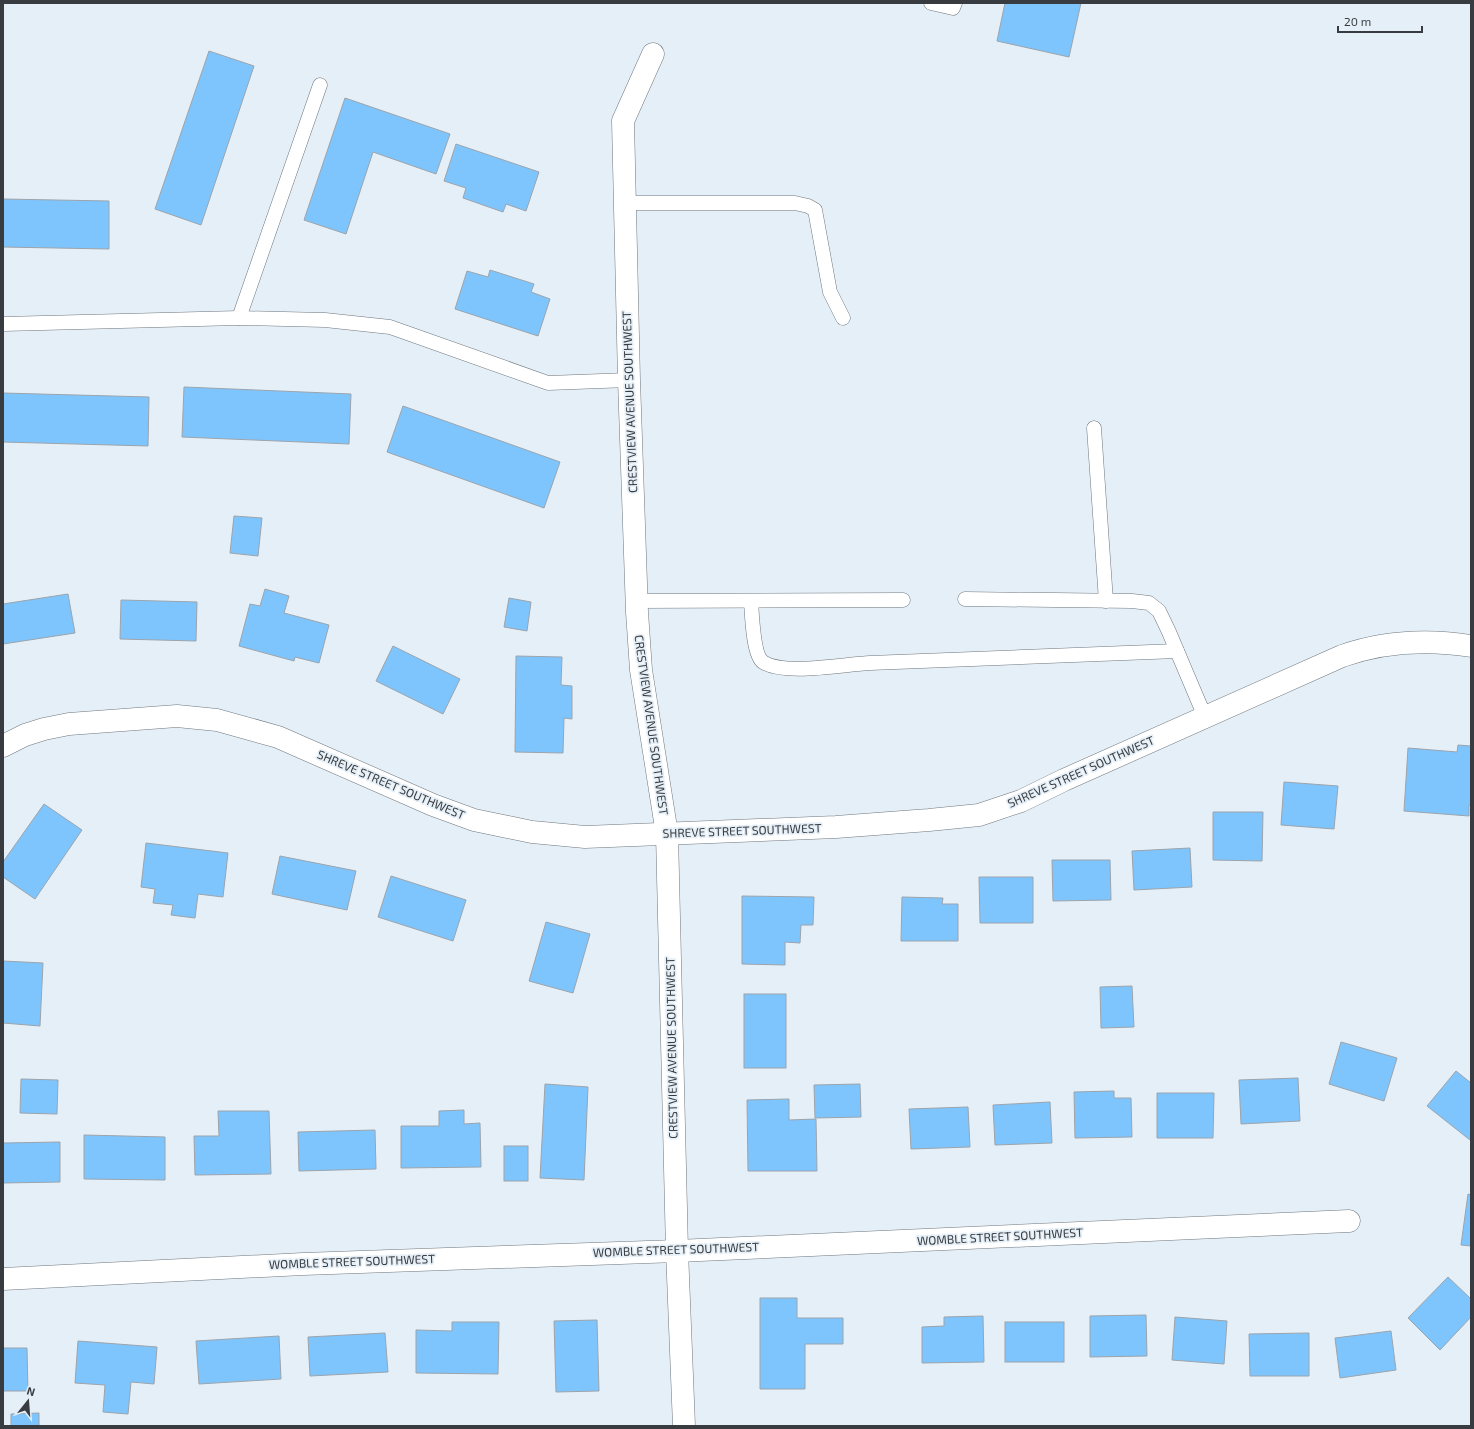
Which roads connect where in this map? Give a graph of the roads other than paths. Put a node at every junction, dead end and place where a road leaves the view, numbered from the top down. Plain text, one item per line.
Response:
1 (931, 3) edge
2 (955, 3) edge
3 (653, 54) dead end
4 (320, 85) dead end
5 (624, 204) junction
6 (239, 318) junction
7 (843, 318) dead end
8 (3, 324) edge
9 (629, 380) junction
10 (1094, 428) dead end
11 (965, 599) dead end
12 (903, 600) dead end
13 (636, 601) junction
14 (751, 601) junction
15 (1106, 601) junction
16 (1471, 646) edge
17 (1177, 651) junction
18 (1205, 717) junction
19 (3, 746) edge
20 (667, 834) junction
21 (1349, 1221) dead end
22 (677, 1251) junction
23 (3, 1279) edge
24 (684, 1426) edge

1 - 2 lane
3 - 5 street, CRESTVIEW AVENUE SOUTHWEST
4 - 6 lane
5 - 7 lane
5 - 9 street, CRESTVIEW AVENUE SOUTHWEST
6 - 8 lane
6 - 9 lane
9 - 13 street, CRESTVIEW AVENUE SOUTHWEST
10 - 15 lane
11 - 15 lane
12 - 14 lane
13 - 14 lane
13 - 20 street, CRESTVIEW AVENUE SOUTHWEST
14 - 17 lane
15 - 17 lane
16 - 18 street, SHREVE STREET SOUTHWEST
17 - 18 lane
18 - 20 street, SHREVE STREET SOUTHWEST
19 - 20 street, SHREVE STREET SOUTHWEST
20 - 22 street, CRESTVIEW AVENUE SOUTHWEST
21 - 22 street, WOMBLE STREET SOUTHWEST
22 - 23 street, WOMBLE STREET SOUTHWEST
22 - 24 street, CRESTVIEW AVENUE SOUTHWEST

